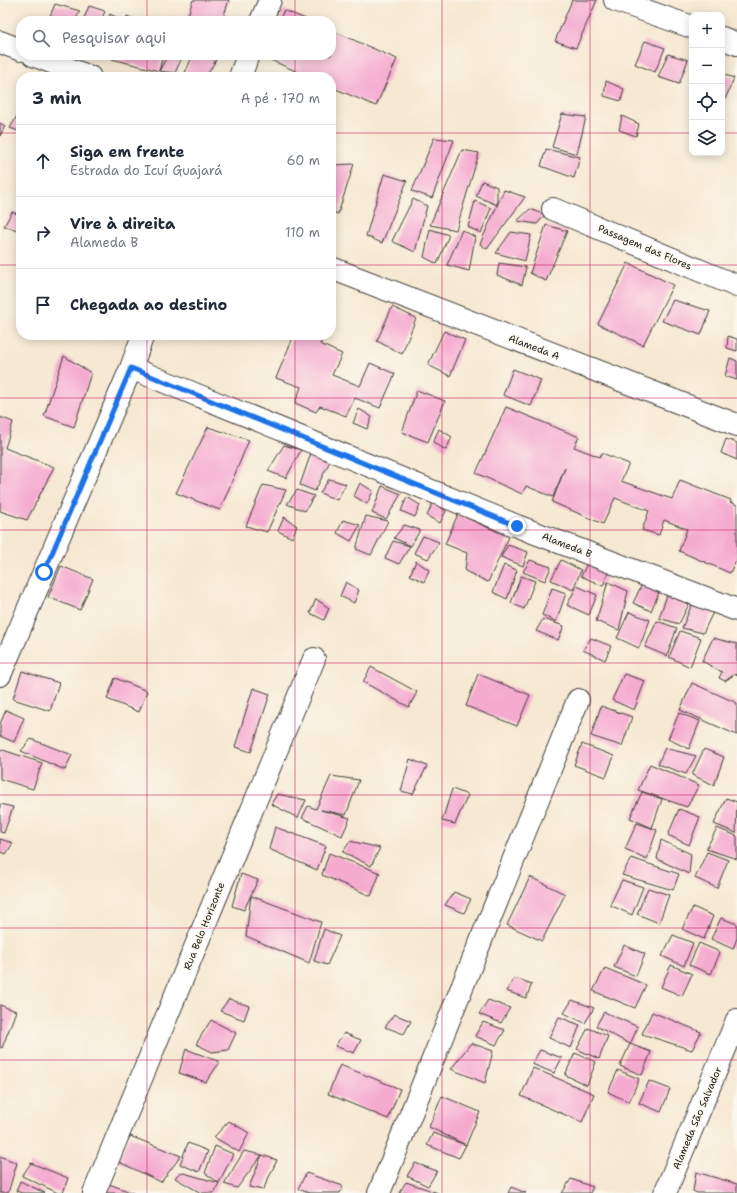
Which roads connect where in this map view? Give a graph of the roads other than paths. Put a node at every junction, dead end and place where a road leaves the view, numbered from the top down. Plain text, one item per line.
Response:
1 (270, 0) edge
2 (615, 0) edge
3 (263, 16) edge
4 (689, 26) edge
5 (725, 39) edge
6 (0, 42) edge
7 (737, 44) edge
8 (16, 48) edge
9 (46, 60) edge
10 (246, 60) edge
11 (77, 72) edge
12 (242, 72) edge
13 (553, 209) dead end
14 (336, 270) edge
15 (737, 286) edge
16 (141, 340) edge
17 (131, 368) junction
18 (737, 425) edge
19 (737, 610) edge
20 (314, 659) dead end
21 (0, 676) edge
22 (578, 700) dead end
23 (737, 1020) edge
24 (94, 1193) edge
25 (379, 1193) edge
26 (665, 1193) edge

1 - 3 street
2 - 4 street
5 - 7 street
6 - 8 street
9 - 11 street
10 - 12 street
13 - 15 street, Passagem das Flores
14 - 18 street, Alameda A
16 - 17 street
17 - 19 street, Alameda B
17 - 21 street
20 - 24 street, Rua Belo Horizonte
22 - 25 street
23 - 26 street, Alameda São Salvador

